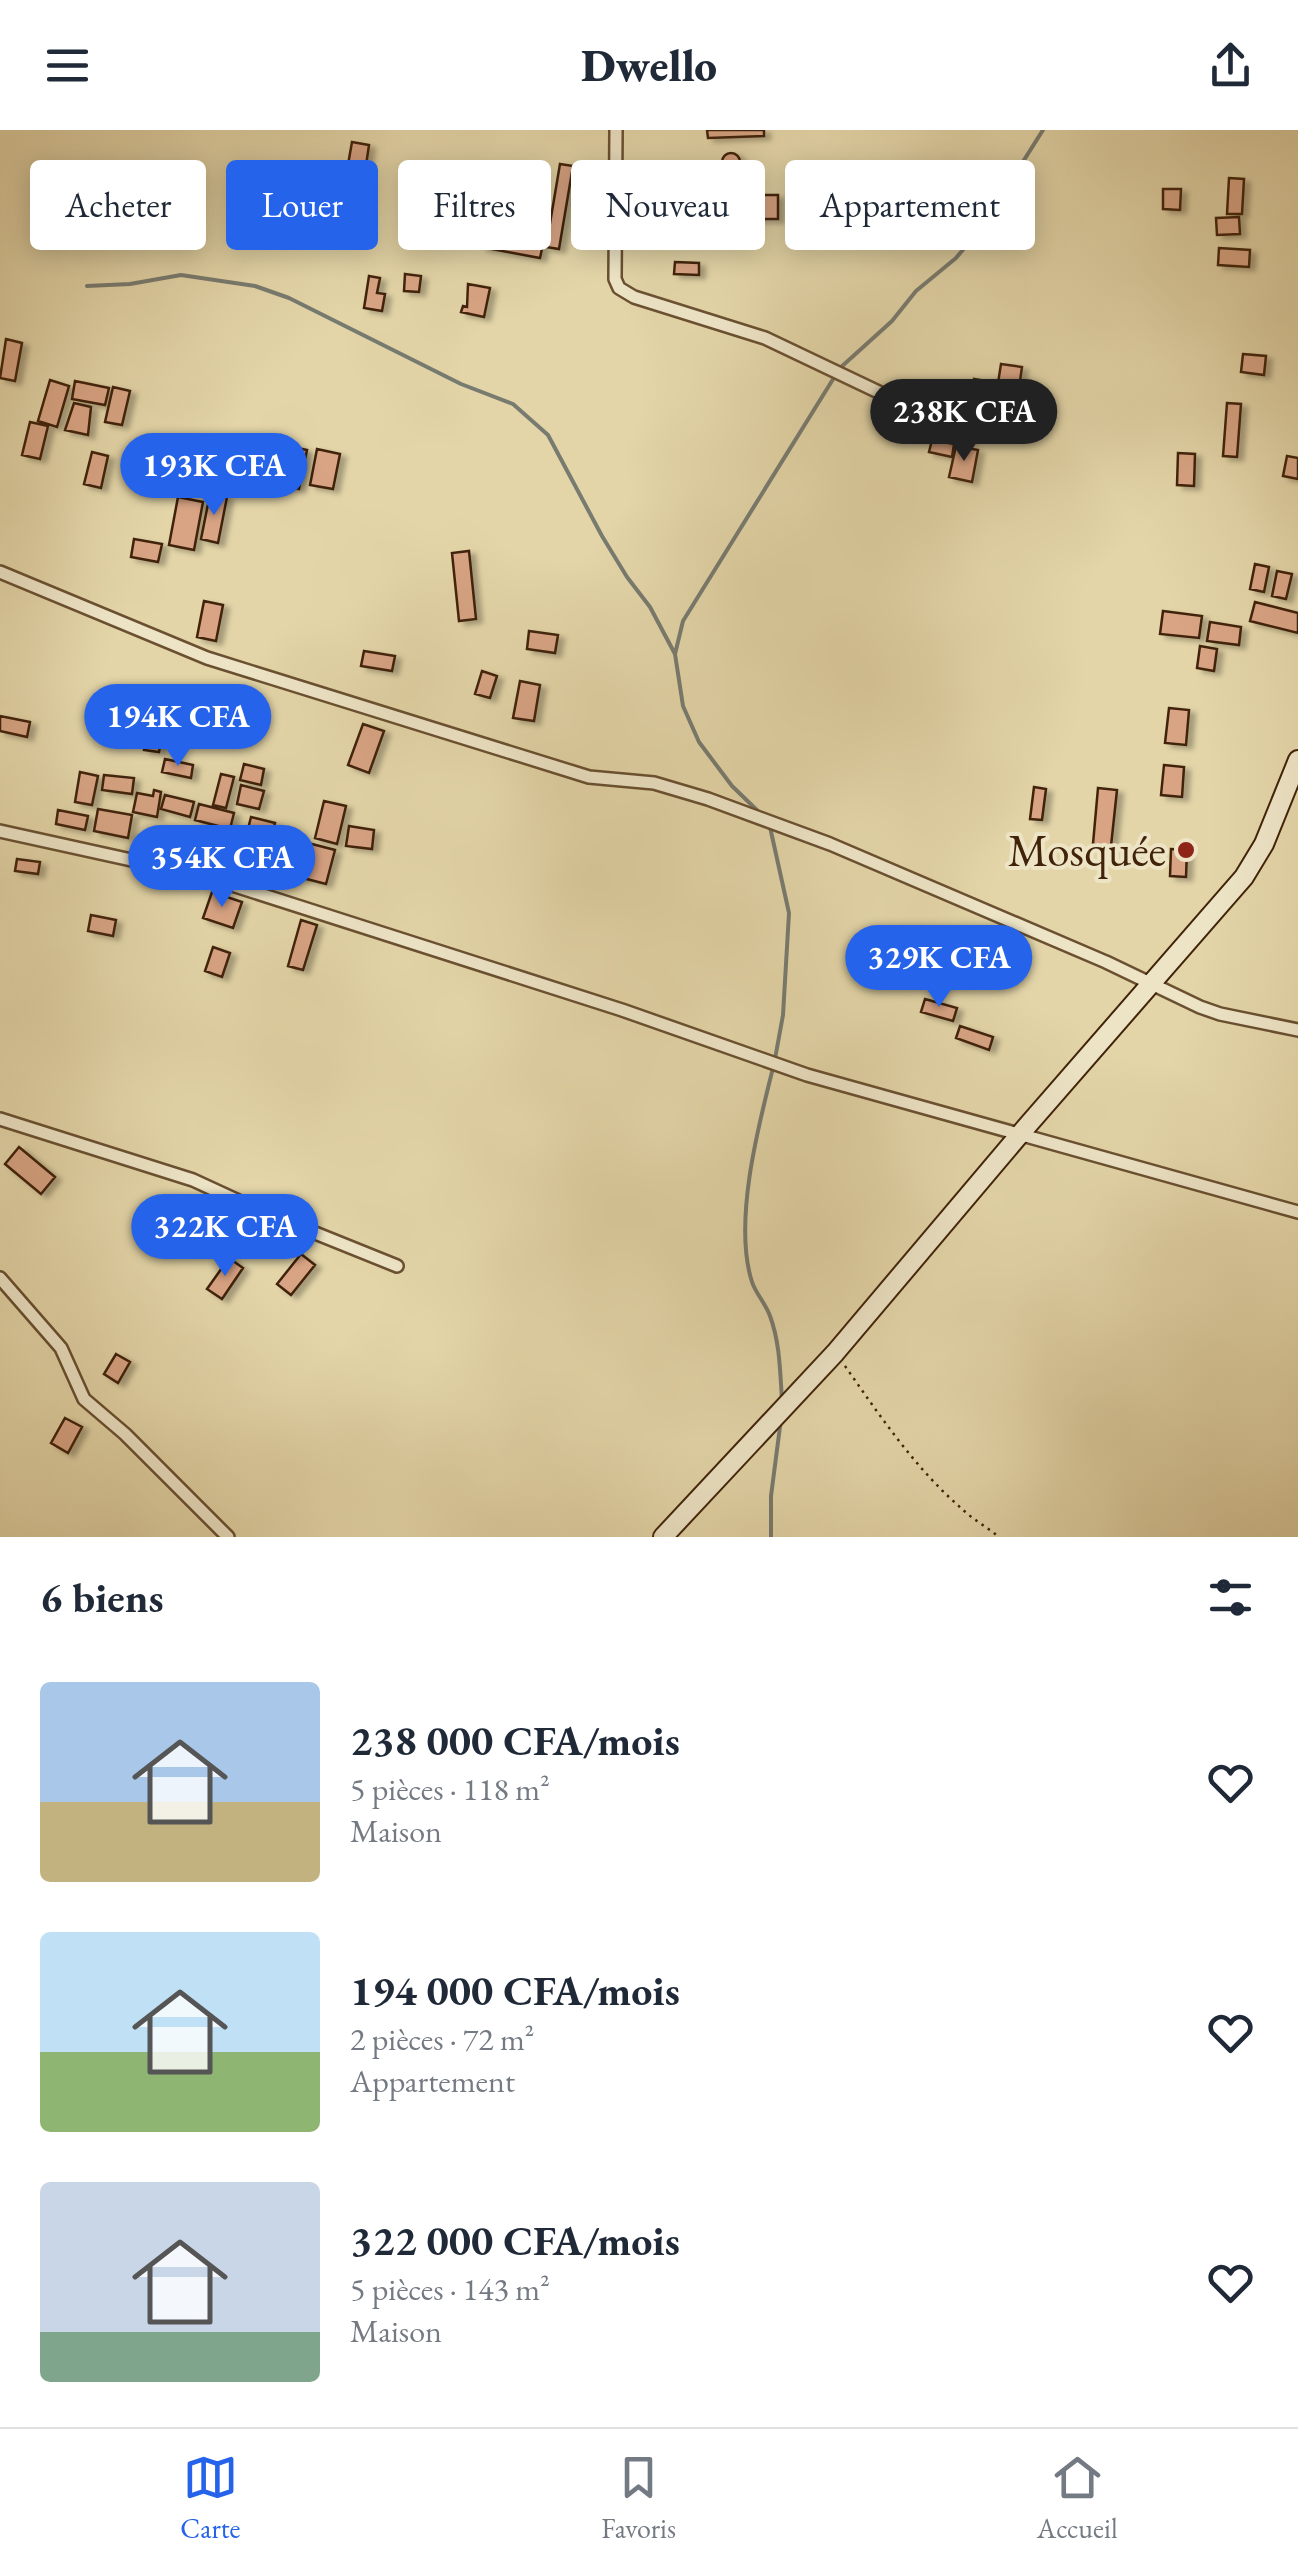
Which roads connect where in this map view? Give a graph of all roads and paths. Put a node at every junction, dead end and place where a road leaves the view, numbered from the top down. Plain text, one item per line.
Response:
1 (616, 130) edge
2 (931, 417) dead end
3 (0, 572) edge
4 (1298, 760) edge
5 (0, 831) edge
6 (1151, 983) junction
7 (1298, 1030) edge
8 (0, 1118) edge
9 (1021, 1133) junction
10 (1298, 1212) edge
11 (397, 1266) dead end
12 (0, 1278) edge
13 (835, 1353) junction
14 (228, 1537) edge
15 (662, 1537) edge
16 (999, 1537) edge

1 - 2 street
3 - 6 street
4 - 6 street
5 - 9 street
6 - 7 street
6 - 9 street
8 - 11 street
9 - 10 street
9 - 13 street
12 - 14 street
13 - 15 street
13 - 16 path

